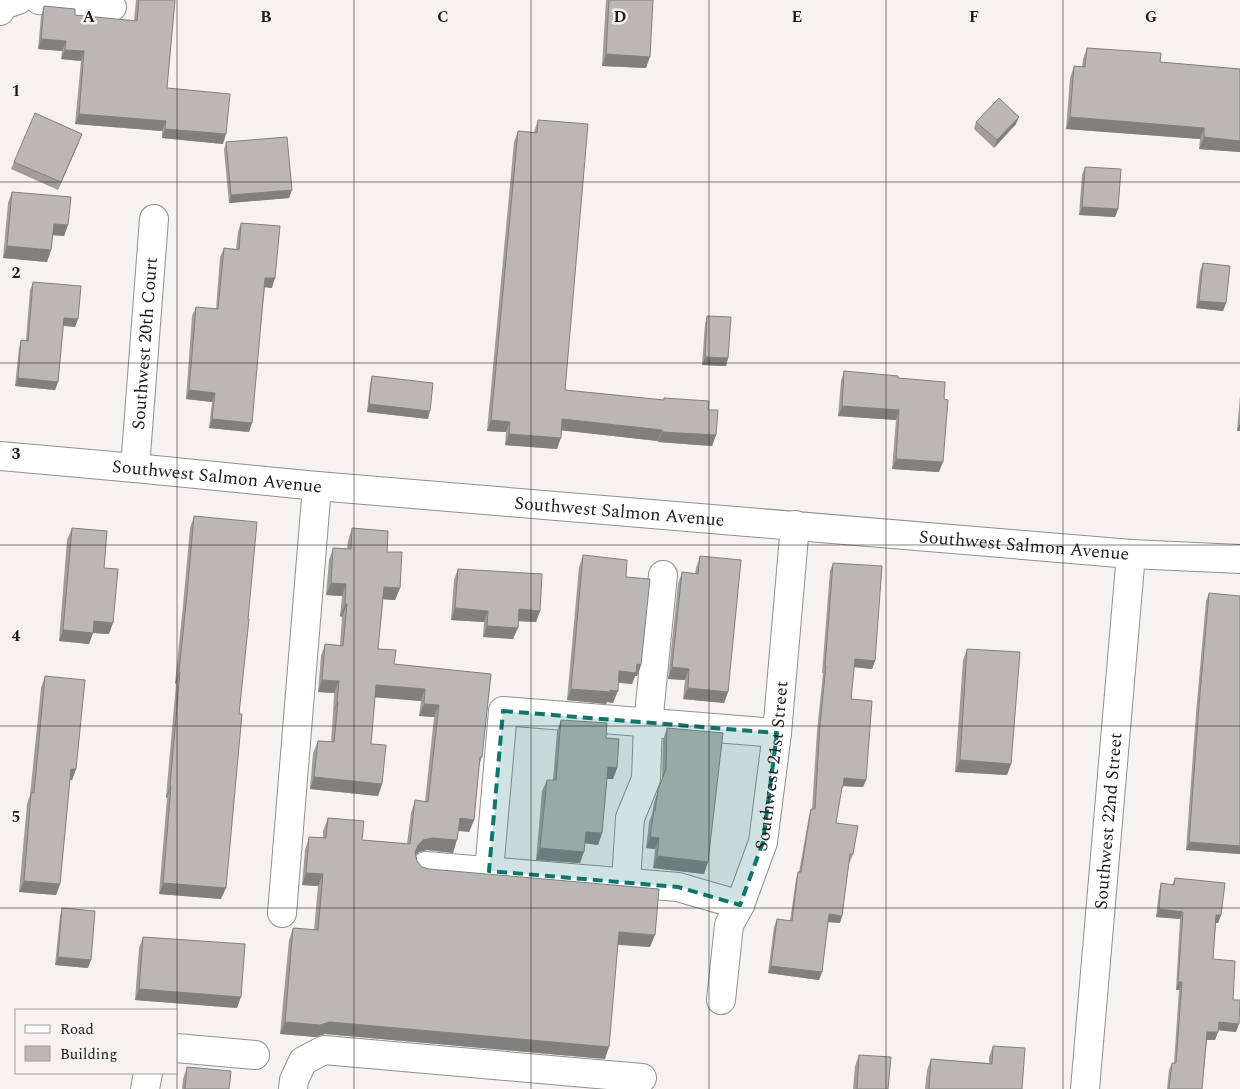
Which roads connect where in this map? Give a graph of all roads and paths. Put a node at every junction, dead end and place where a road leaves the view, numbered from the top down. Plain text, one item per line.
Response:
1 (18, 0) edge
2 (39, 0) edge
3 (112, 7) dead end
4 (0, 11) edge
5 (154, 219) dead end
6 (0, 456) edge
7 (135, 468) junction
8 (316, 486) junction
9 (795, 526) junction
10 (1131, 554) junction
11 (1240, 559) edge
12 (663, 575) dead end
13 (648, 724) junction
14 (778, 733) junction
15 (426, 866) edge
16 (489, 871) junction
17 (626, 882) junction
18 (740, 905) junction
19 (282, 913) dead end
20 (721, 1000) dead end
21 (178, 1048) edge
22 (255, 1055) dead end
23 (148, 1074) edge
24 (642, 1078) dead end
25 (145, 1089) edge
26 (293, 1089) edge
27 (1085, 1089) edge

1 - 4 street
2 - 3 street
5 - 7 street, Southwest 20th Court
6 - 7 street, Southwest Salmon Avenue
7 - 8 street, Southwest Salmon Avenue
8 - 9 street, Southwest Salmon Avenue
8 - 19 street
9 - 10 street, Southwest Salmon Avenue
9 - 14 street, Southwest 21st Street
10 - 11 street, Southwest Salmon Avenue
10 - 27 street, Southwest 22nd Street
12 - 13 street
13 - 14 street
13 - 16 street
13 - 17 street
14 - 18 street, Southwest 21st Street
15 - 16 street
16 - 17 street
17 - 18 street
18 - 20 street, Southwest 21st Street
21 - 22 street
23 - 25 street
24 - 26 street

